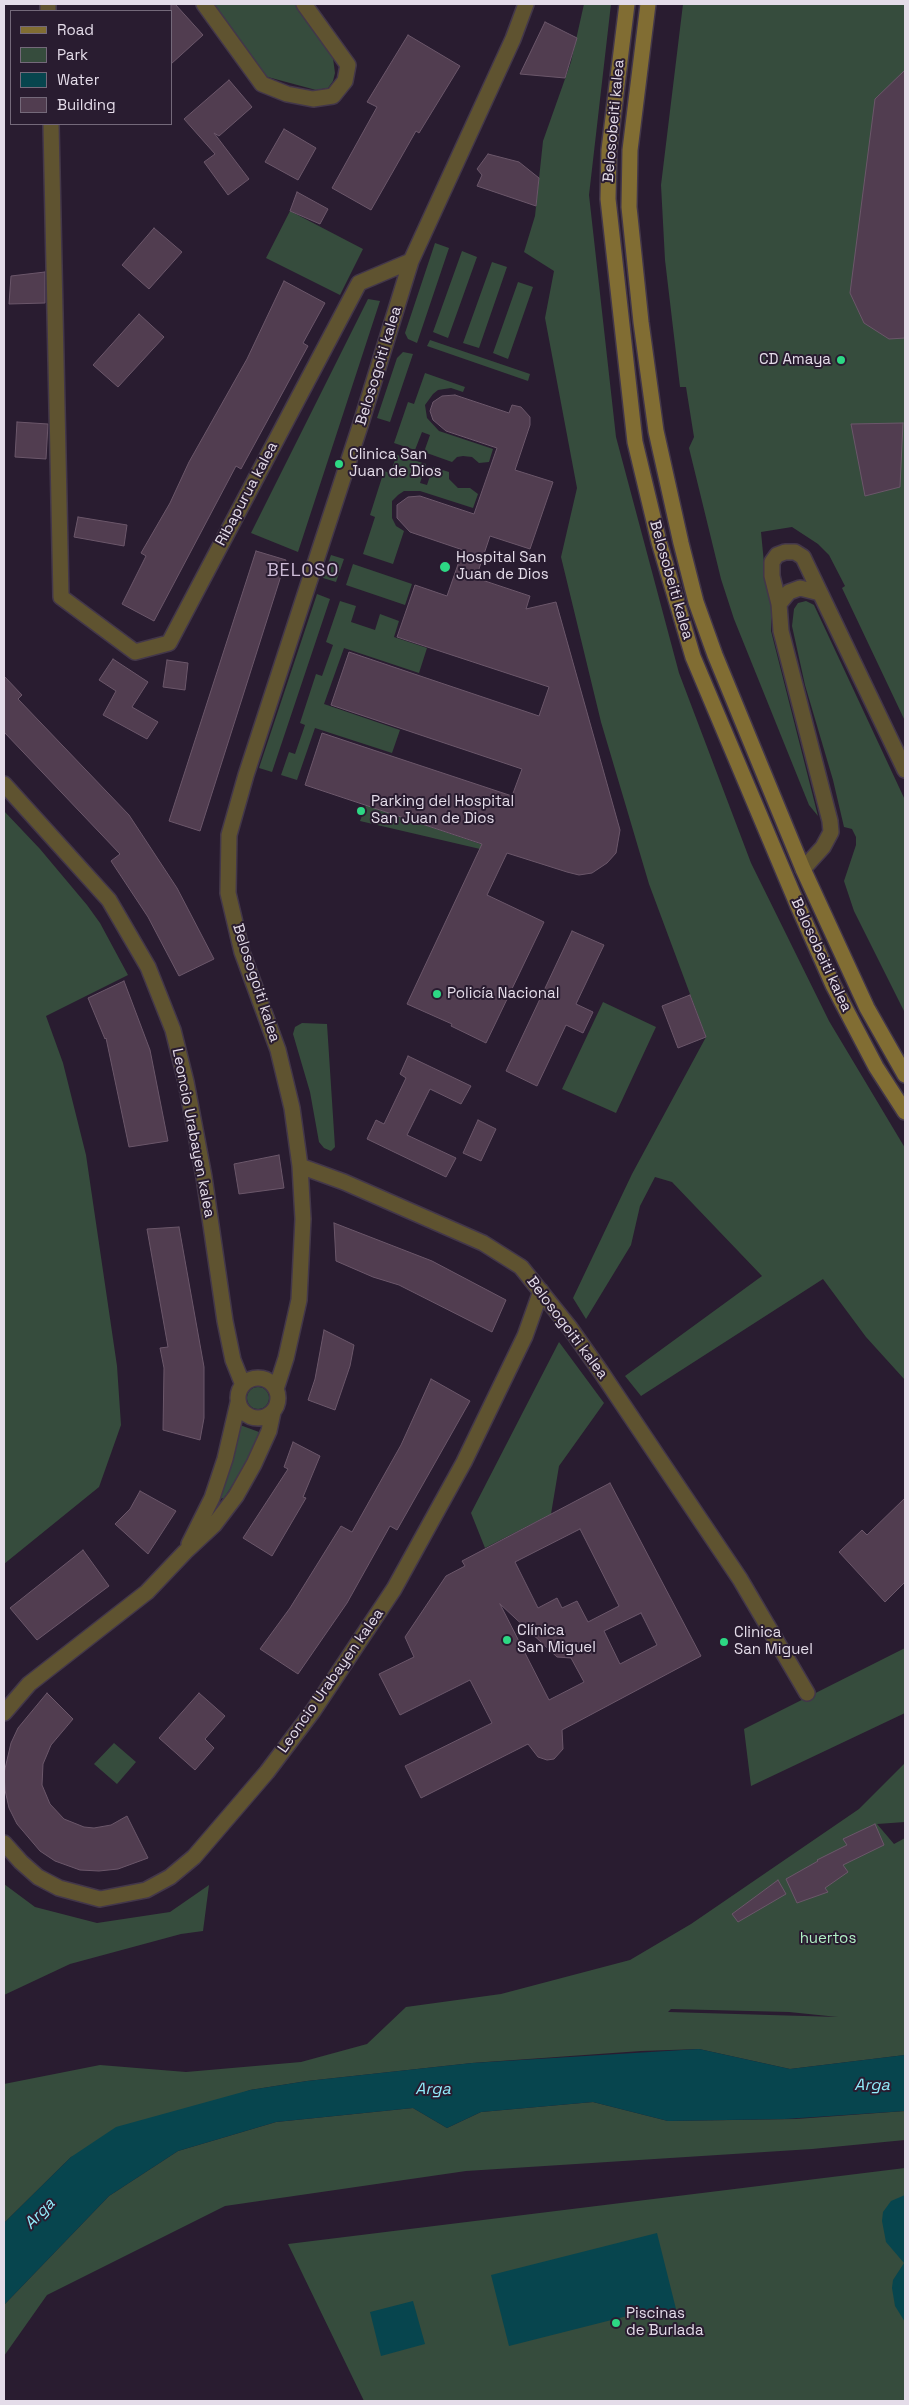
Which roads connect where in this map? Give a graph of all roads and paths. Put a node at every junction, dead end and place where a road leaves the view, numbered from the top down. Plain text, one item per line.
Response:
1 (204, 4) edge
2 (304, 4) edge
3 (526, 4) edge
4 (628, 4) edge
5 (648, 4) edge
6 (51, 125) edge
7 (411, 261) junction
8 (820, 593) junction
9 (779, 604) junction
10 (905, 770) edge
11 (4, 784) edge
12 (803, 868) junction
13 (905, 1075) edge
14 (905, 1112) edge
15 (300, 1166) junction
16 (541, 1291) junction
17 (244, 1384) junction
18 (276, 1389) junction
19 (238, 1403) junction
20 (273, 1412) junction
21 (185, 1552) junction
22 (806, 1693) dead end
23 (4, 1713) edge
24 (4, 1843) edge

1 - 2 street
3 - 7 street, Belosogoiti kalea
4 - 14 main road, Belosobeiti kalea
5 - 12 main road, Belosobeiti kalea
6 - 7 street, Ribapurua kalea
7 - 15 street, Belosogoiti kalea
8 - 9 street
8 - 9 street
8 - 10 street
9 - 12 street
11 - 17 street, Leoncio Urabayen kalea
12 - 13 main road, Belosobeiti kalea
15 - 16 street, Belosogoiti kalea
15 - 18 street
16 - 22 street, Belosogoiti kalea
16 - 24 street, Leoncio Urabayen kalea
17 - 18 street
17 - 19 street
18 - 20 street
19 - 20 street
19 - 21 street
20 - 21 street
21 - 23 street

